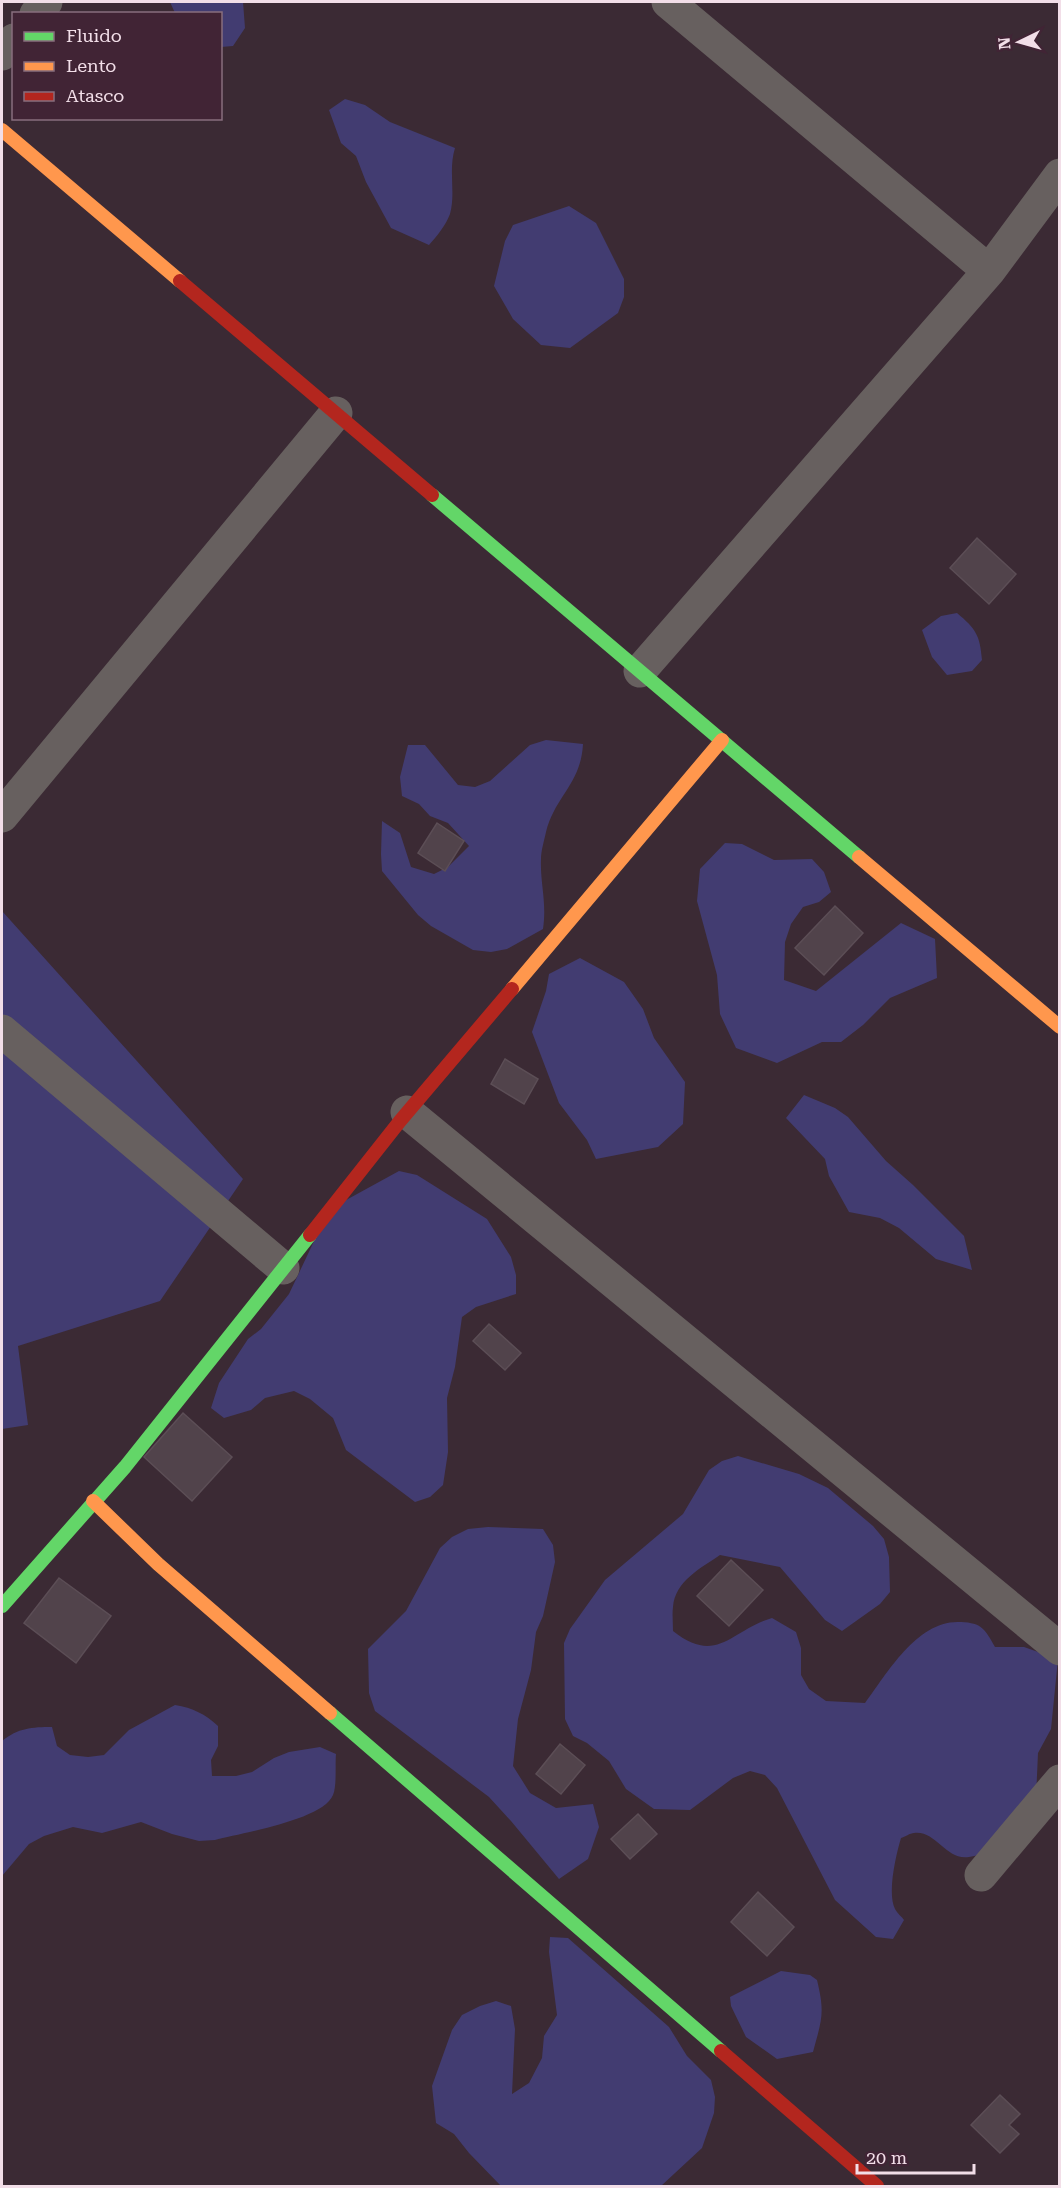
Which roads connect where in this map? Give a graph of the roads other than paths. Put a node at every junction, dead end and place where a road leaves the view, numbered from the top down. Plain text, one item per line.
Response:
1 (668, 2) edge
2 (12, 42) edge
3 (2, 54) edge
4 (2, 130) edge
5 (1059, 175) edge
6 (989, 271) junction
7 (336, 413) junction
8 (640, 671) junction
9 (722, 740) junction
10 (2, 816) edge
11 (1059, 1027) edge
12 (2, 1030) edge
13 (407, 1112) junction
14 (283, 1268) junction
15 (93, 1501) junction
16 (2, 1606) edge
17 (1059, 1649) edge
18 (1059, 1781) edge
19 (981, 1875) dead end
20 (877, 2187) edge

1 - 6 street
2 - 3 street
4 - 7 street
5 - 6 street
6 - 8 street
7 - 8 street
7 - 10 street
8 - 9 street
9 - 11 street
9 - 13 street
12 - 14 street
13 - 14 street
13 - 17 street
14 - 15 street
15 - 16 street
15 - 20 street
18 - 19 street

